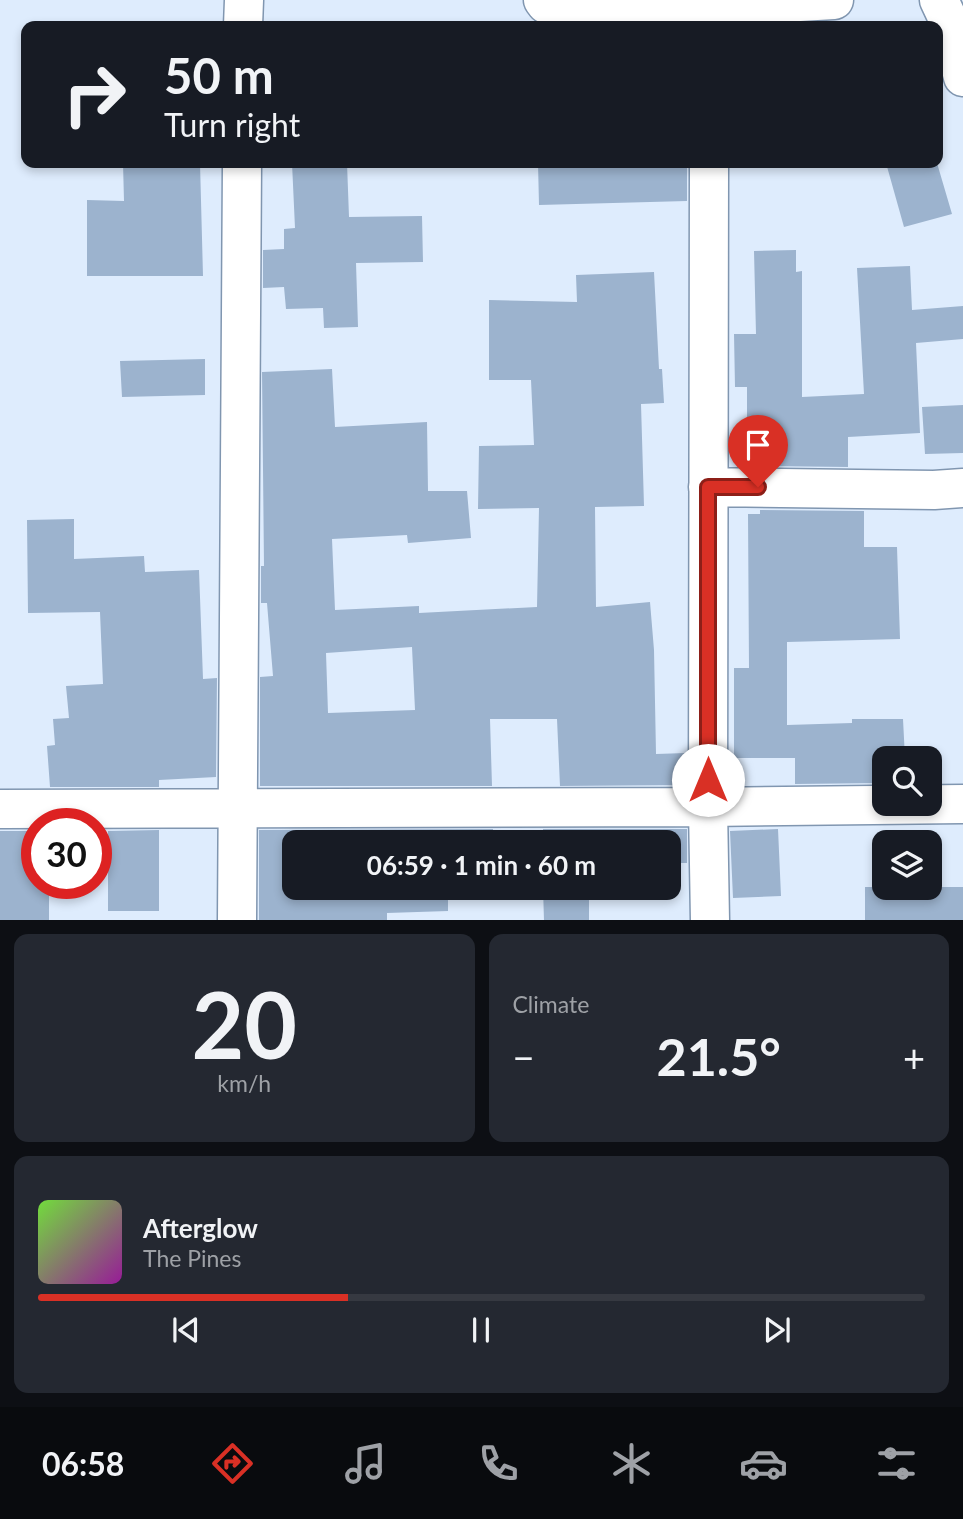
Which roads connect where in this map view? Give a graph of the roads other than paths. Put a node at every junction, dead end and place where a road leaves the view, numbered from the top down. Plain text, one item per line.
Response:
1 (244, 0) edge
2 (542, 0) edge
3 (834, 0) edge
4 (939, 0) edge
5 (710, 17) edge
6 (243, 21) edge
7 (963, 77) edge
8 (242, 168) edge
9 (709, 168) edge
10 (708, 487) junction
11 (963, 488) edge
12 (963, 804) edge
13 (708, 807) junction
14 (237, 808) junction
15 (0, 809) edge
16 (237, 920) edge
17 (710, 920) edge

1 - 6 street
2 - 5 street
3 - 5 street
4 - 7 street
8 - 14 street
9 - 10 street
10 - 11 street
10 - 13 street
12 - 13 street
13 - 14 street
13 - 17 street
14 - 15 street
14 - 16 street

